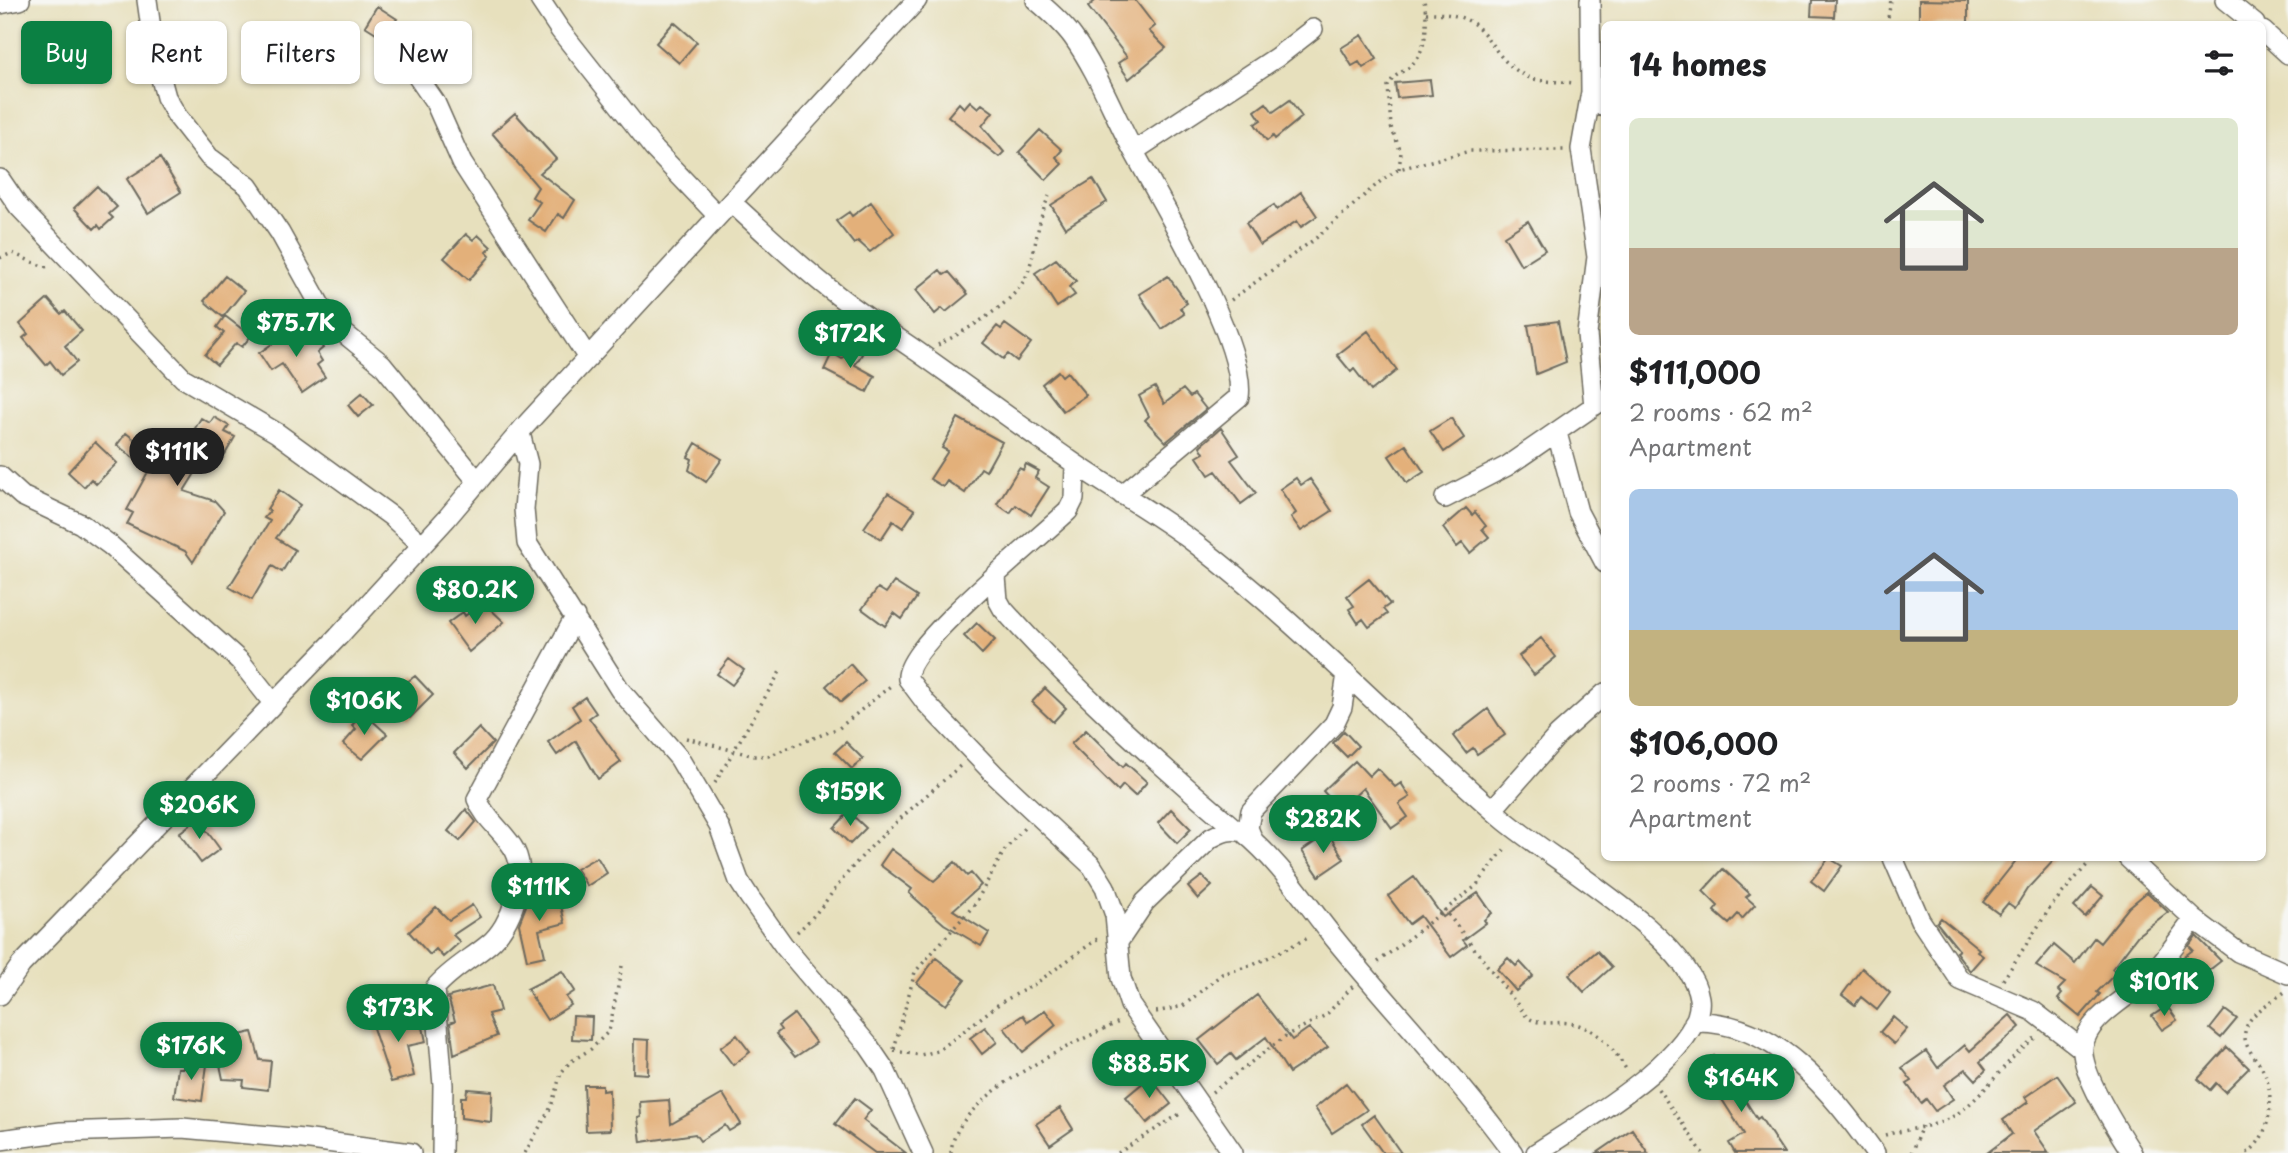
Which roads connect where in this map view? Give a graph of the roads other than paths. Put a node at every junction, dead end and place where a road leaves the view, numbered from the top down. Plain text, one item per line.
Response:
1 (20, 0) edge
2 (147, 0) edge
3 (540, 0) edge
4 (917, 0) edge
5 (1036, 0) edge
6 (1590, 0) edge
7 (2225, 0) edge
8 (0, 4) edge
9 (2251, 21) edge
10 (1313, 29) dead end
11 (2266, 34) edge
12 (2288, 54) edge
13 (423, 84) edge
14 (1590, 88) junction
15 (1601, 105) edge
16 (1134, 151) junction
17 (0, 179) edge
18 (724, 209) junction
19 (588, 358) junction
20 (1599, 402) edge
21 (520, 433) junction
22 (1558, 433) junction
23 (1075, 464) junction
24 (0, 476) edge
25 (478, 482) junction
26 (1122, 495) junction
27 (1445, 498) dead end
28 (422, 545) junction
29 (1601, 555) edge
30 (996, 576) junction
31 (575, 617) junction
32 (1347, 674) junction
33 (1601, 696) edge
34 (274, 704) junction
35 (1493, 809) junction
36 (1235, 829) junction
37 (1253, 840) junction
38 (1894, 861) edge
39 (2131, 861) edge
40 (2194, 919) junction
41 (1117, 934) junction
42 (2288, 974) edge
43 (0, 995) edge
44 (1694, 1022) junction
45 (2082, 1049) junction
46 (0, 1140) edge
47 (1870, 1147) edge
48 (407, 1152) edge
49 (442, 1153) edge
50 (923, 1153) edge
51 (1233, 1153) edge
52 (1513, 1153) edge
53 (1536, 1153) edge
54 (2132, 1153) edge

1 - 8 street
2 - 25 street
3 - 18 street
4 - 18 street
5 - 16 street
6 - 14 street
7 - 9 street
10 - 16 street
11 - 12 street
13 - 19 street
14 - 15 street
14 - 20 street
16 - 26 street
17 - 28 street
18 - 19 street
18 - 23 street
19 - 21 street
20 - 22 street
21 - 25 street
21 - 31 street
22 - 27 street
22 - 29 street
23 - 26 street
23 - 30 street
24 - 34 street
25 - 28 street
26 - 32 street
28 - 34 street
30 - 36 street
30 - 41 street
31 - 49 street
31 - 50 street
32 - 35 street
32 - 37 street
33 - 35 street
34 - 43 street
35 - 44 street
36 - 37 street
36 - 41 street
37 - 52 street
38 - 45 street
39 - 40 street
40 - 42 street
40 - 45 street
41 - 51 street
44 - 47 street
44 - 53 street
45 - 54 street
46 - 48 street

